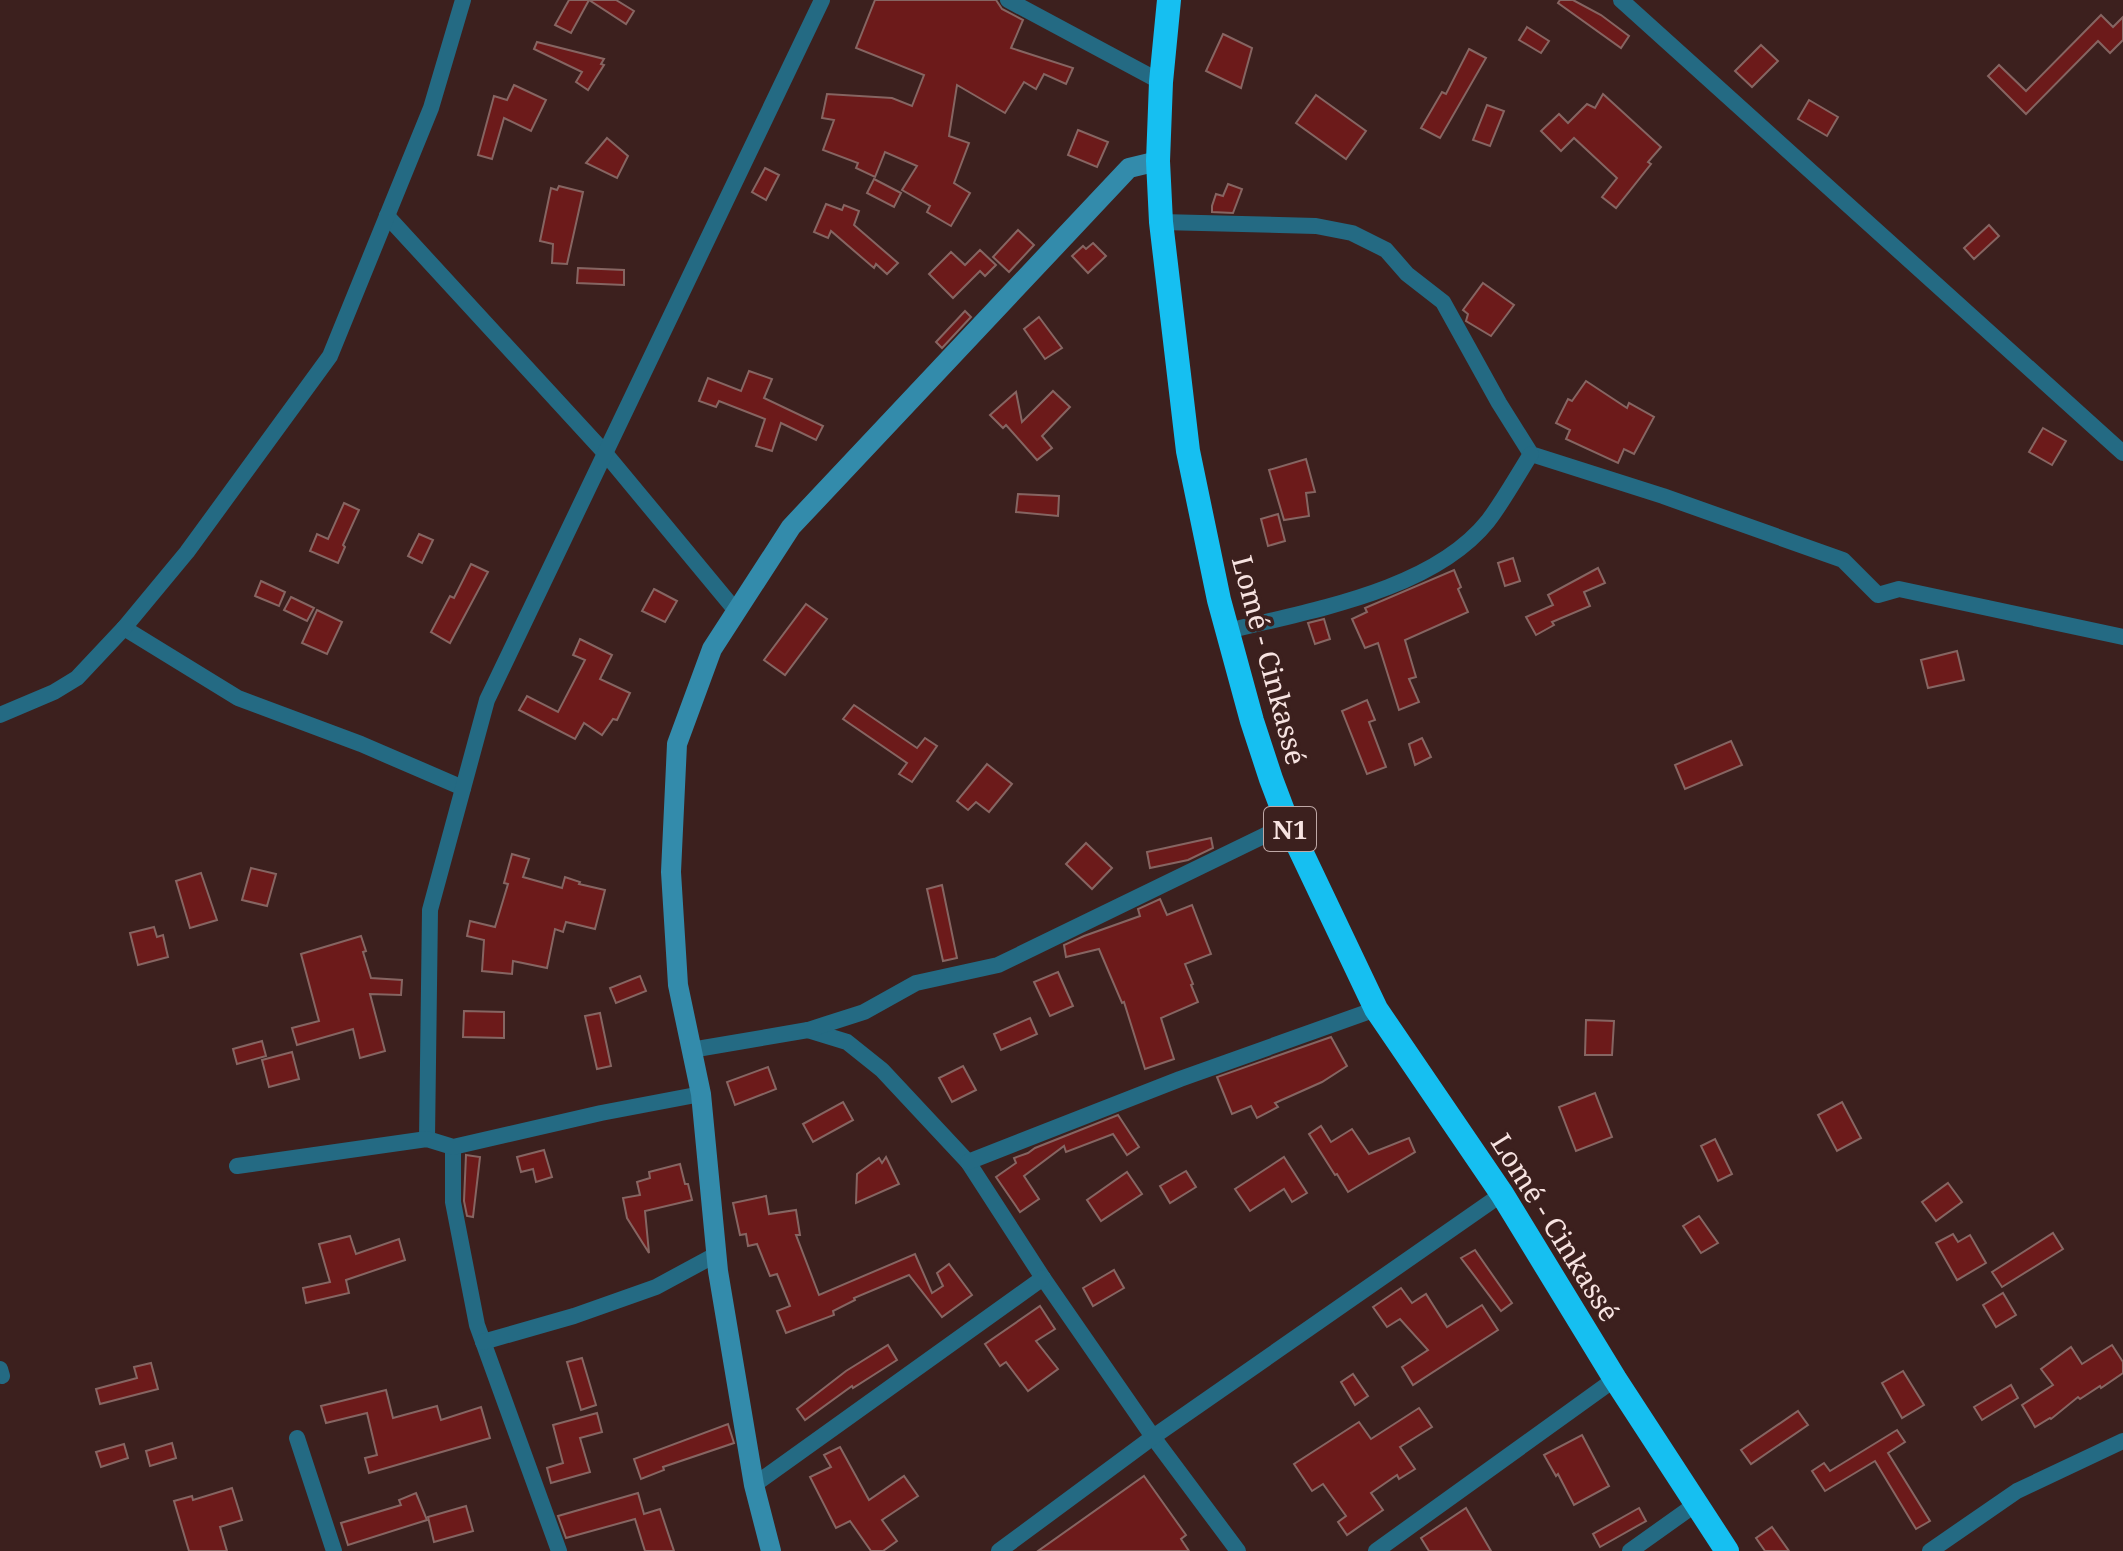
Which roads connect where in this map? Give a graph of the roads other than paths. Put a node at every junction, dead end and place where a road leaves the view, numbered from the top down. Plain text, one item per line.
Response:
1 (463, 0) edge
2 (822, 0) edge
3 (1008, 0) edge
4 (1169, 0) edge
5 (1621, 0) edge
6 (1161, 82) junction
7 (1158, 161) junction
8 (387, 216) junction
9 (1161, 222) junction
10 (605, 453) junction
11 (2123, 453) edge
12 (1531, 454) junction
13 (736, 611) junction
14 (124, 628) junction
15 (1228, 631) junction
16 (2123, 637) edge
17 (0, 715) edge
18 (463, 788) junction
19 (1288, 824) junction
20 (1376, 1009) junction
21 (808, 1030) junction
22 (691, 1050) junction
23 (701, 1094) junction
24 (427, 1139) junction
25 (453, 1147) junction
26 (968, 1162) junction
27 (237, 1166) dead end
28 (1502, 1194) junction
29 (717, 1254) junction
30 (1043, 1278) junction
31 (483, 1342) junction
32 (1615, 1379) junction
33 (1153, 1437) junction
34 (297, 1438) dead end
35 (2123, 1441) edge
36 (754, 1485) junction
37 (1696, 1504) junction
38 (1395, 1546) edge
39 (334, 1551) edge
40 (559, 1551) edge
41 (771, 1551) edge
42 (999, 1551) edge
43 (1238, 1551) edge
44 (1376, 1551) edge
45 (1630, 1551) edge
46 (1727, 1551) edge
47 (1930, 1551) edge

1 - 8 street
2 - 10 street
3 - 6 street
4 - 6 highway, Lomé - Cinkassé / N1
5 - 11 street
6 - 7 highway, Lomé - Cinkassé / N1
7 - 9 highway, Lomé - Cinkassé / N1
7 - 13 street
8 - 10 street
8 - 14 street
9 - 12 street
9 - 15 highway, Lomé - Cinkassé / N1
10 - 13 street
10 - 18 street
12 - 15 street
12 - 16 street
13 - 22 street
14 - 17 street
14 - 18 street
15 - 19 highway, Lomé - Cinkassé / N1
18 - 24 street
19 - 20 highway, Lomé - Cinkassé / N1
19 - 21 street
20 - 26 street
20 - 28 highway, Lomé - Cinkassé / N1
21 - 22 street
21 - 26 street
22 - 23 street
23 - 25 street
23 - 29 street
24 - 25 street
24 - 27 street
25 - 31 street
26 - 30 street
28 - 32 highway, Lomé - Cinkassé / N1
28 - 33 street
29 - 31 street
29 - 36 street
30 - 33 street
30 - 36 street
31 - 40 street
32 - 37 highway, Lomé - Cinkassé / N1
32 - 38 street
33 - 42 street
33 - 43 street
34 - 39 street
35 - 47 street
36 - 41 street
37 - 45 street
37 - 46 highway, Lomé - Cinkassé / N1
38 - 44 street

